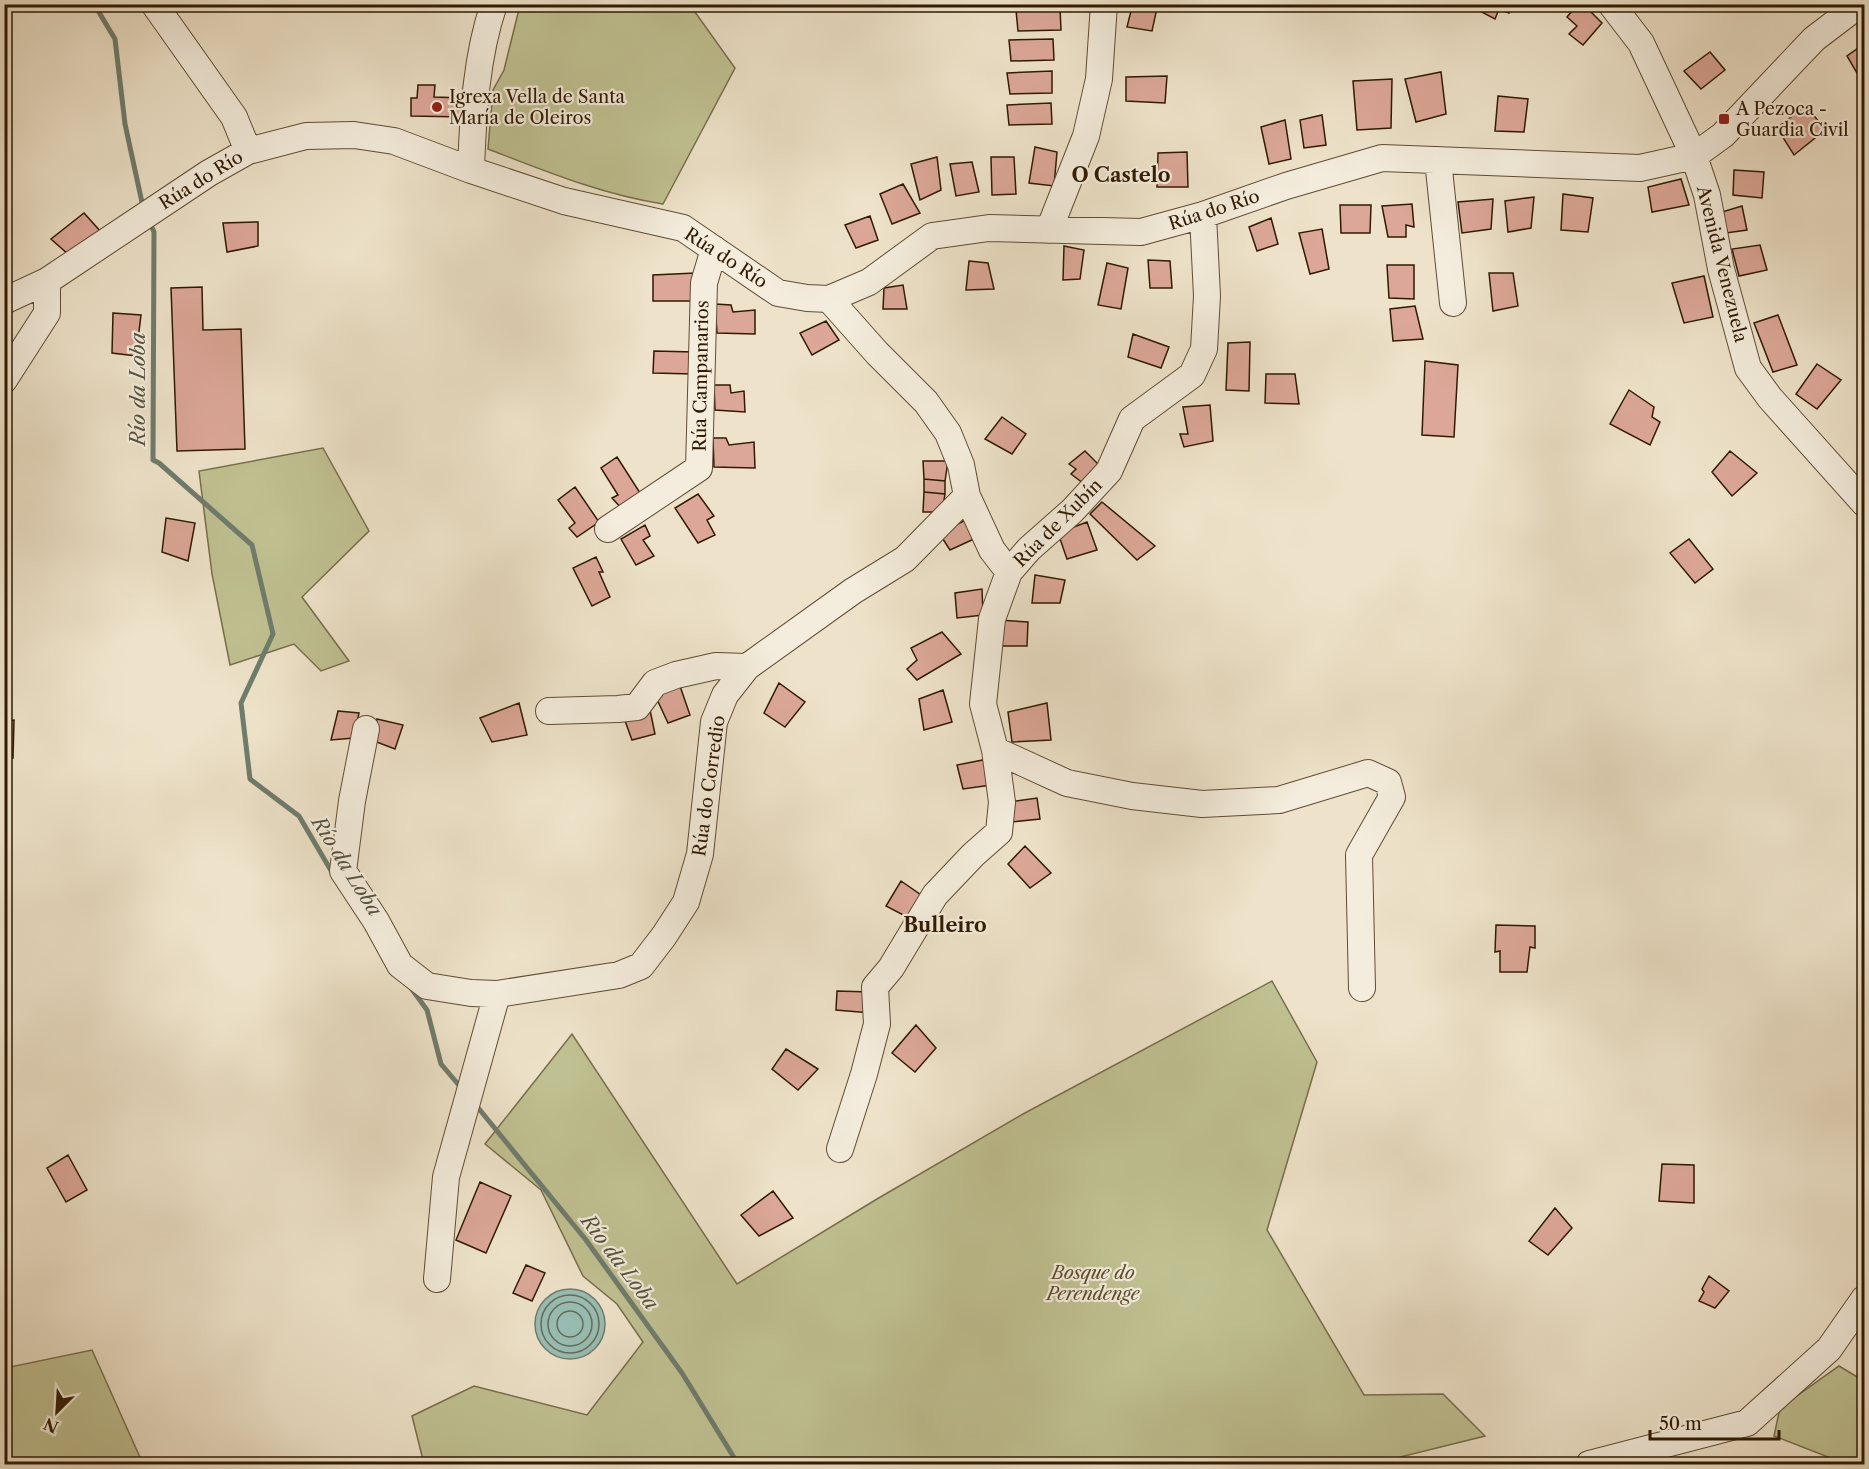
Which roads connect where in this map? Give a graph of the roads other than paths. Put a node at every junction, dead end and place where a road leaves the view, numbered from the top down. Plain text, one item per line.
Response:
1 (154, 4) edge
2 (494, 4) edge
3 (1104, 4) edge
4 (1611, 4) edge
5 (1845, 10) edge
6 (248, 151) junction
7 (1694, 156) junction
8 (1438, 160) junction
9 (471, 170) junction
10 (1203, 215) junction
11 (1049, 230) junction
12 (714, 249) junction
13 (47, 281) junction
14 (829, 299) junction
15 (4, 301) edge
16 (1453, 303) dead end
17 (4, 380) edge
18 (967, 496) junction
19 (1864, 503) edge
20 (608, 529) dead end
21 (1009, 572) junction
22 (747, 667) junction
23 (549, 711) dead end
24 (366, 729) dead end
25 (995, 750) junction
26 (1362, 988) dead end
27 (497, 994) junction
28 (840, 1149) dead end
29 (437, 1279) dead end
30 (1864, 1299) edge
31 (1589, 1464) edge

1 - 6 street
2 - 9 street
3 - 11 street
4 - 7 street, Avenida Venezuela
5 - 7 street
6 - 9 street, Rúa do Río
6 - 13 street, Rúa do Río
7 - 8 street, Rúa do Río
7 - 19 street, Avenida Venezuela
8 - 10 street, Rúa do Río
8 - 16 street
9 - 12 street, Rúa do Río
10 - 11 street, Rúa do Río
10 - 21 street, Rúa de Xubín
11 - 14 street, Rúa do Río
12 - 14 street, Rúa do Río
12 - 20 street, Rúa Campanarios
13 - 15 street, Rúa do Río
13 - 17 street
14 - 18 street, Rúa de Xubín
18 - 21 street, Rúa de Xubín
18 - 22 street, Rúa do Corredio
21 - 25 street
22 - 23 street
22 - 27 street, Rúa do Corredio
24 - 27 street, Rúa do Corredio
25 - 26 street
25 - 28 street
27 - 29 street
30 - 31 street

